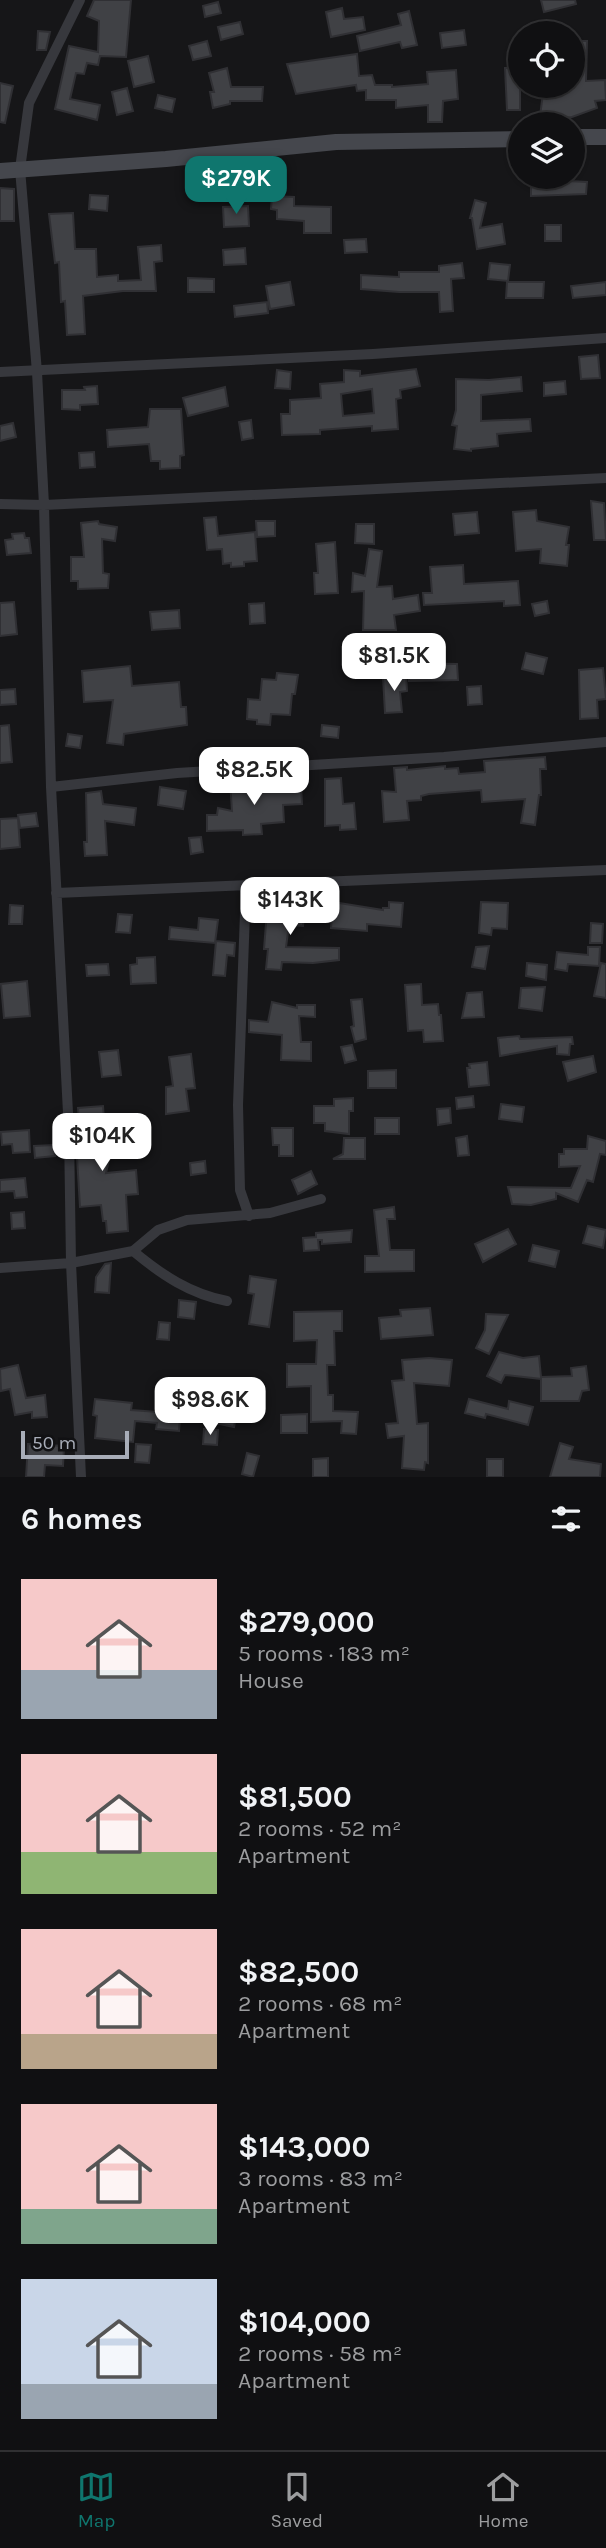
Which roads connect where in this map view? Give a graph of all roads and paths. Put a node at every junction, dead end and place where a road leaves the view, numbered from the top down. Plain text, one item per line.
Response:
1 (80, 0) edge
2 (606, 137) edge
3 (585, 138) edge
4 (508, 139) edge
5 (20, 169) junction
6 (0, 171) edge
7 (606, 338) edge
8 (0, 372) edge
9 (37, 372) junction
10 (606, 478) edge
11 (0, 504) edge
12 (44, 505) junction
13 (606, 742) edge
14 (51, 787) junction
15 (606, 870) edge
16 (246, 885) junction
17 (56, 893) junction
18 (321, 1199) dead end
19 (249, 1216) junction
20 (133, 1251) junction
21 (71, 1263) junction
22 (0, 1268) edge
23 (227, 1301) dead end
24 (82, 1477) edge

1 - 5 street
2 - 3 street
4 - 5 street
5 - 6 street
5 - 9 street
7 - 9 street
8 - 9 street
9 - 12 street
10 - 12 street
11 - 12 street
12 - 14 street
13 - 14 street
14 - 17 street
15 - 16 street
16 - 17 street
16 - 19 street
17 - 21 street
18 - 19 street
19 - 20 street
20 - 21 street
20 - 23 street
21 - 22 street
21 - 24 street

